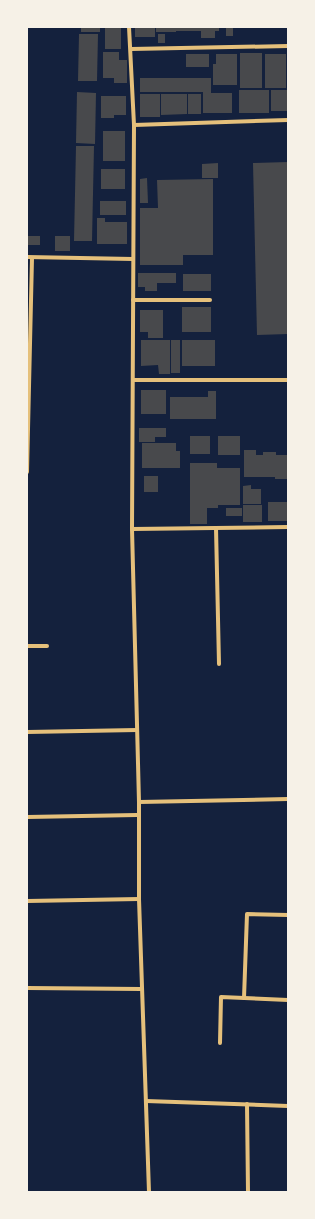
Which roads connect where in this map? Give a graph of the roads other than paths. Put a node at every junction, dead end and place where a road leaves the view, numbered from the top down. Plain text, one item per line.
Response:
1 (129, 27) edge
2 (288, 46) edge
3 (131, 49) junction
4 (288, 120) edge
5 (134, 125) junction
6 (29, 257) edge
7 (133, 259) junction
8 (133, 300) junction
9 (210, 300) dead end
10 (133, 380) junction
11 (288, 380) edge
12 (27, 472) edge
13 (288, 527) edge
14 (216, 528) junction
15 (132, 529) junction
16 (27, 646) edge
17 (47, 646) dead end
18 (219, 664) dead end
19 (137, 730) junction
20 (27, 732) edge
21 (288, 799) edge
22 (139, 802) junction
23 (138, 815) junction
24 (27, 817) edge
25 (139, 899) junction
26 (27, 901) edge
27 (288, 915) edge
28 (27, 988) edge
29 (141, 989) junction
30 (244, 998) junction
31 (288, 1000) edge
32 (220, 1043) dead end
33 (146, 1101) junction
34 (247, 1104) junction
35 (288, 1106) edge
36 (148, 1192) edge
37 (248, 1192) edge

1 - 3 street
2 - 3 street
3 - 5 street
4 - 5 street
5 - 7 street
6 - 7 street
6 - 12 street
7 - 8 street
8 - 9 street
8 - 10 street
10 - 11 street
10 - 15 street
13 - 14 street
14 - 15 street
14 - 18 street
15 - 19 street
16 - 17 street
19 - 20 street
19 - 22 street
21 - 22 street
22 - 23 street
23 - 24 street
23 - 25 street
25 - 26 street
25 - 29 street
27 - 30 street
28 - 29 street
29 - 33 street
30 - 31 street
30 - 32 street
33 - 34 street
33 - 36 street
34 - 35 street
34 - 37 street

